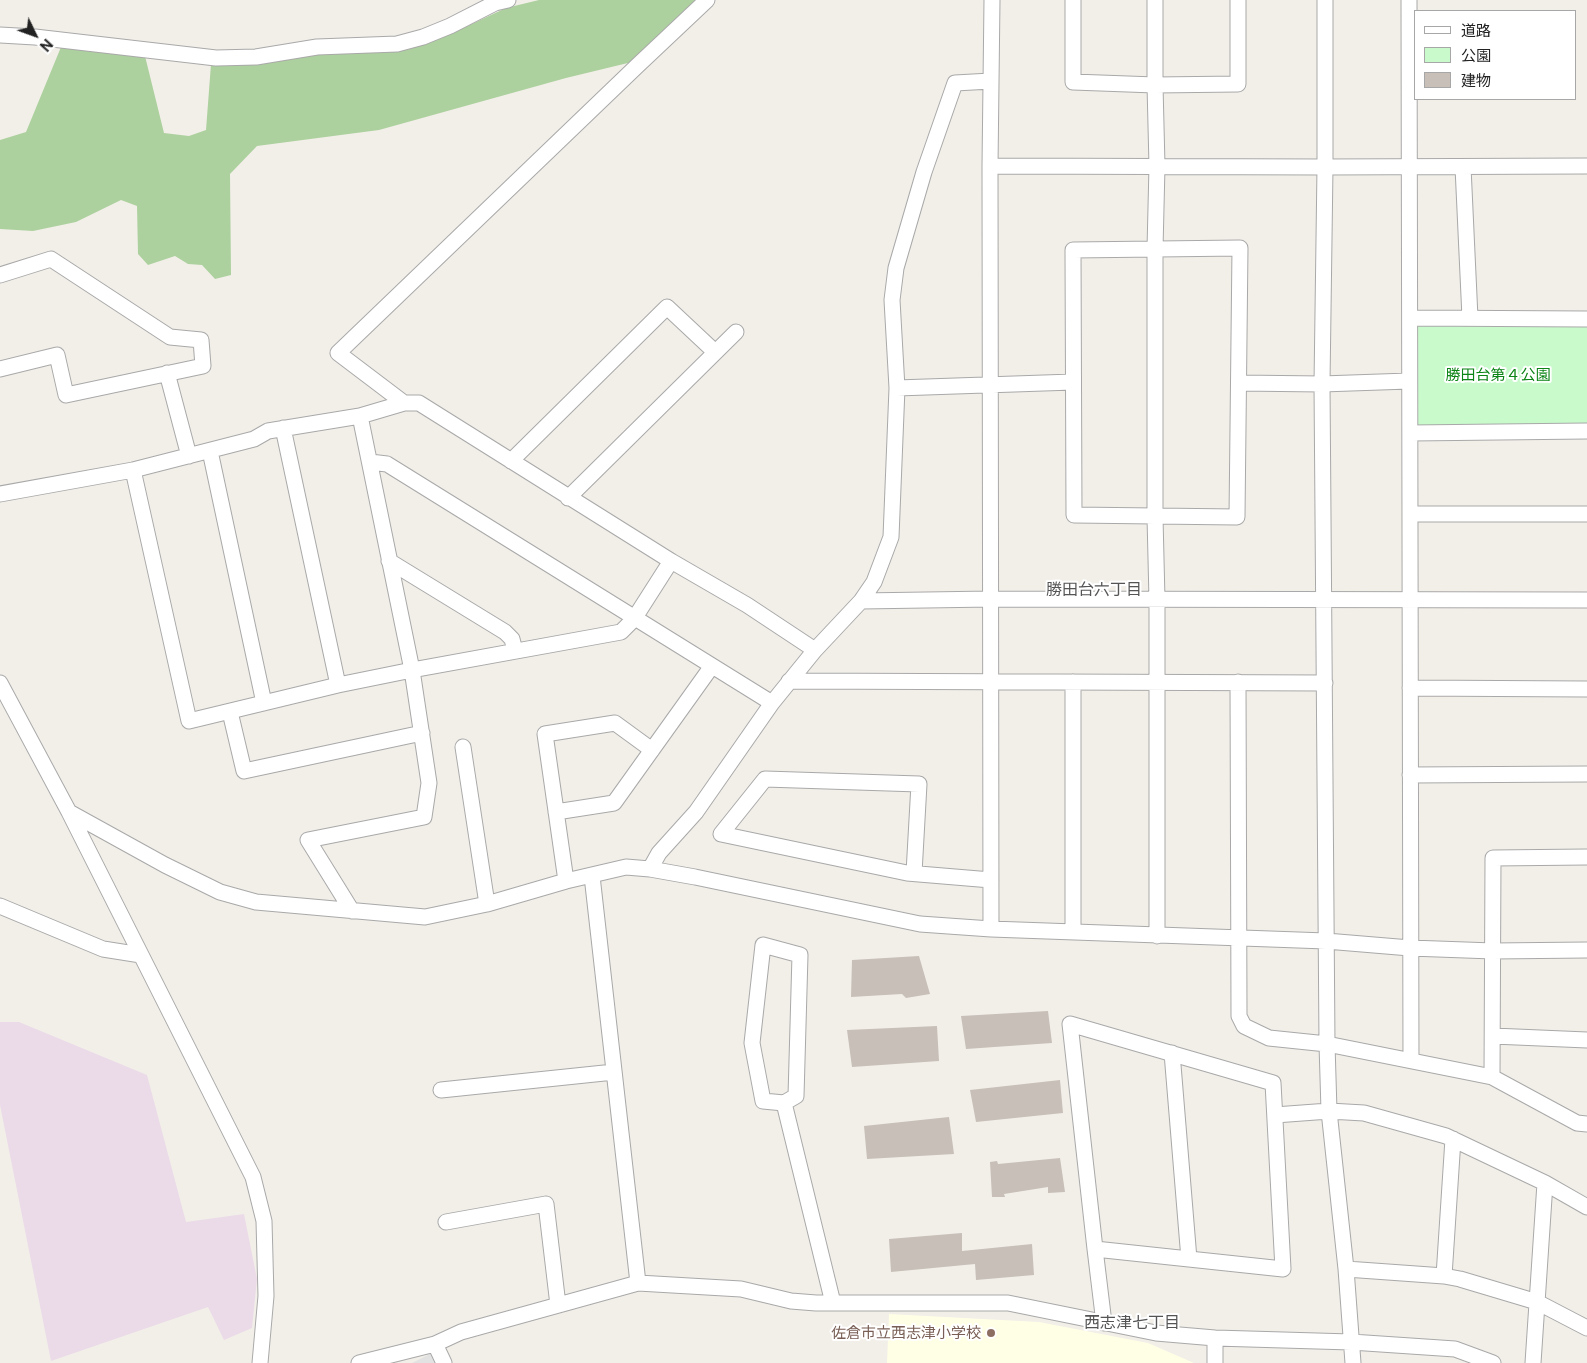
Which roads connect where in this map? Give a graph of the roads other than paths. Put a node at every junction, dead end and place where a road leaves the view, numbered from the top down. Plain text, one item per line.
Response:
1 (508, 0) edge
2 (707, 0) edge
3 (992, 0) edge
4 (1073, 0) edge
5 (1155, 0) edge
6 (1238, 0) edge
7 (1325, 0) edge
8 (1409, 0) edge
9 (0, 35) edge
10 (991, 81) junction
11 (1155, 86) junction
12 (990, 166) junction
13 (1157, 166) junction
14 (1587, 166) edge
15 (1325, 167) junction
16 (1410, 167) junction
17 (1463, 167) junction
18 (1155, 249) junction
19 (0, 275) edge
20 (1411, 318) junction
21 (1470, 318) junction
22 (1587, 319) edge
23 (736, 332) dead end
24 (715, 352) junction
25 (0, 369) edge
26 (167, 373) junction
27 (1409, 381) junction
28 (1073, 382) junction
29 (1239, 383) junction
30 (1322, 384) junction
31 (990, 385) junction
32 (897, 388) junction
33 (404, 403) junction
34 (360, 416) junction
35 (283, 428) junction
36 (1587, 431) edge
37 (1410, 433) junction
38 (210, 451) junction
39 (189, 456) junction
40 (370, 462) junction
41 (511, 462) junction
42 (132, 470) junction
43 (0, 494) edge
44 (568, 498) junction
45 (1410, 514) junction
46 (1587, 514) edge
47 (1155, 517) junction
48 (389, 561) junction
49 (671, 561) junction
50 (991, 599) junction
51 (1410, 599) junction
52 (1157, 600) junction
53 (1324, 600) junction
54 (1587, 600) edge
55 (861, 601) junction
56 (634, 619) junction
57 (815, 650) junction
58 (515, 651) junction
59 (712, 666) junction
60 (412, 670) junction
61 (789, 681) junction
62 (1156, 681) junction
63 (1073, 682) junction
64 (1238, 682) junction
65 (0, 683) edge
66 (990, 683) junction
67 (1325, 683) junction
68 (338, 685) junction
69 (1410, 688) junction
70 (1587, 689) edge
71 (264, 703) junction
72 (772, 703) junction
73 (230, 712) junction
74 (422, 733) junction
75 (464, 747) dead end
76 (652, 750) junction
77 (1587, 774) edge
78 (1410, 775) junction
79 (69, 812) junction
80 (556, 812) junction
81 (1587, 857) edge
82 (650, 869) junction
83 (914, 873) junction
84 (592, 876) junction
85 (991, 880) junction
86 (566, 881) junction
87 (487, 904) junction
88 (0, 906) edge
89 (352, 911) junction
90 (991, 929) junction
91 (1073, 932) junction
92 (1157, 936) junction
93 (1240, 939) junction
94 (1326, 941) junction
95 (1410, 948) junction
96 (1587, 950) edge
97 (1493, 951) junction
98 (141, 955) junction
99 (1493, 1036) junction
100 (1587, 1040) edge
101 (1327, 1044) junction
102 (1172, 1053) junction
103 (1411, 1060) junction
104 (614, 1072) junction
105 (1492, 1077) junction
106 (441, 1090) dead end
107 (784, 1103) junction
108 (1329, 1111) junction
109 (1275, 1115) junction
110 (1587, 1124) edge
111 (1453, 1139) junction
112 (1546, 1183) junction
113 (1587, 1207) edge
114 (446, 1222) dead end
115 (1095, 1249) junction
116 (1189, 1259) junction
117 (1346, 1269) junction
118 (1444, 1276) junction
119 (638, 1283) junction
120 (1538, 1302) junction
121 (833, 1303) junction
122 (558, 1305) junction
123 (1104, 1323) junction
124 (1587, 1328) edge
125 (1214, 1338) junction
126 (1351, 1342) junction
127 (435, 1344) junction
128 (392, 1359) edge
129 (260, 1363) edge
130 (359, 1363) edge
131 (444, 1363) edge
132 (1215, 1363) edge
133 (1353, 1363) edge
134 (1493, 1363) edge
135 (1533, 1363) edge

1 - 9 street
2 - 33 street
3 - 10 street
4 - 11 street
5 - 11 street
6 - 11 street
7 - 15 street
8 - 16 street
10 - 12 street
10 - 32 street
11 - 13 street
12 - 13 street
12 - 31 street
13 - 15 street
13 - 18 street
14 - 17 street
15 - 16 street
15 - 30 street
16 - 17 street
16 - 20 street
17 - 21 street
18 - 28 street
18 - 29 street
18 - 47 street
19 - 26 street
20 - 21 street
20 - 27 street
21 - 22 street
23 - 24 street
24 - 41 street
24 - 44 street
25 - 26 street
26 - 39 street
27 - 30 street
27 - 37 street
28 - 31 street
28 - 47 street
29 - 30 street
29 - 47 street
30 - 53 street
31 - 32 street
31 - 50 street
32 - 55 street
33 - 34 street
33 - 41 street
34 - 35 street
34 - 40 street
35 - 38 street
35 - 68 street
36 - 37 street
37 - 45 street
38 - 39 street
38 - 71 street
39 - 42 street
40 - 48 street
40 - 56 street
41 - 44 street
42 - 43 street
42 - 73 street
44 - 49 street
45 - 46 street
45 - 51 street
47 - 52 street
48 - 58 street
48 - 60 street
49 - 56 street
49 - 57 street
50 - 52 street
50 - 55 street
50 - 66 street
51 - 53 street
51 - 54 street
51 - 69 street
52 - 53 street
52 - 62 street
53 - 67 street
55 - 57 street
56 - 58 street
56 - 59 street
57 - 61 street
58 - 60 street
59 - 72 street
59 - 76 street
60 - 68 street
60 - 74 street
61 - 66 street
61 - 72 street
62 - 63 street
62 - 64 street
62 - 92 street
63 - 66 street
63 - 91 street
64 - 67 street
64 - 93 street
65 - 79 street
66 - 85 street
67 - 94 street
68 - 71 street
69 - 70 street
69 - 78 street
71 - 73 street
72 - 82 street
73 - 74 street
74 - 89 street
75 - 87 street
76 - 80 street
76 - 80 street
77 - 78 street
78 - 95 street
79 - 89 street
79 - 98 street
80 - 86 street
81 - 97 street
82 - 84 street
82 - 90 street
83 - 83 street
83 - 85 street
84 - 86 street
84 - 104 street
85 - 90 street
86 - 87 street
87 - 89 street
88 - 98 street
90 - 91 street
91 - 92 street
92 - 93 street
93 - 94 street
93 - 101 street
94 - 95 street
94 - 101 street
95 - 97 street
95 - 103 street
96 - 97 street
97 - 99 street
98 - 129 street
99 - 100 street
99 - 105 street
101 - 103 street
101 - 108 street
102 - 109 street
102 - 115 street
102 - 116 street
103 - 105 street
104 - 106 street
104 - 119 street
105 - 110 street
107 - 107 street
107 - 121 street
108 - 109 street
108 - 111 street
108 - 117 street
109 - 116 street
111 - 112 street
111 - 118 street
112 - 113 street
112 - 120 street
114 - 122 street
115 - 116 street
115 - 123 street
117 - 118 street
117 - 126 street
118 - 120 street
119 - 121 street
119 - 122 street
120 - 124 street
120 - 135 street
121 - 123 street
122 - 127 street
123 - 125 street
125 - 126 street
125 - 132 street
126 - 133 street
126 - 134 street
127 - 128 street
127 - 131 street
128 - 130 street

